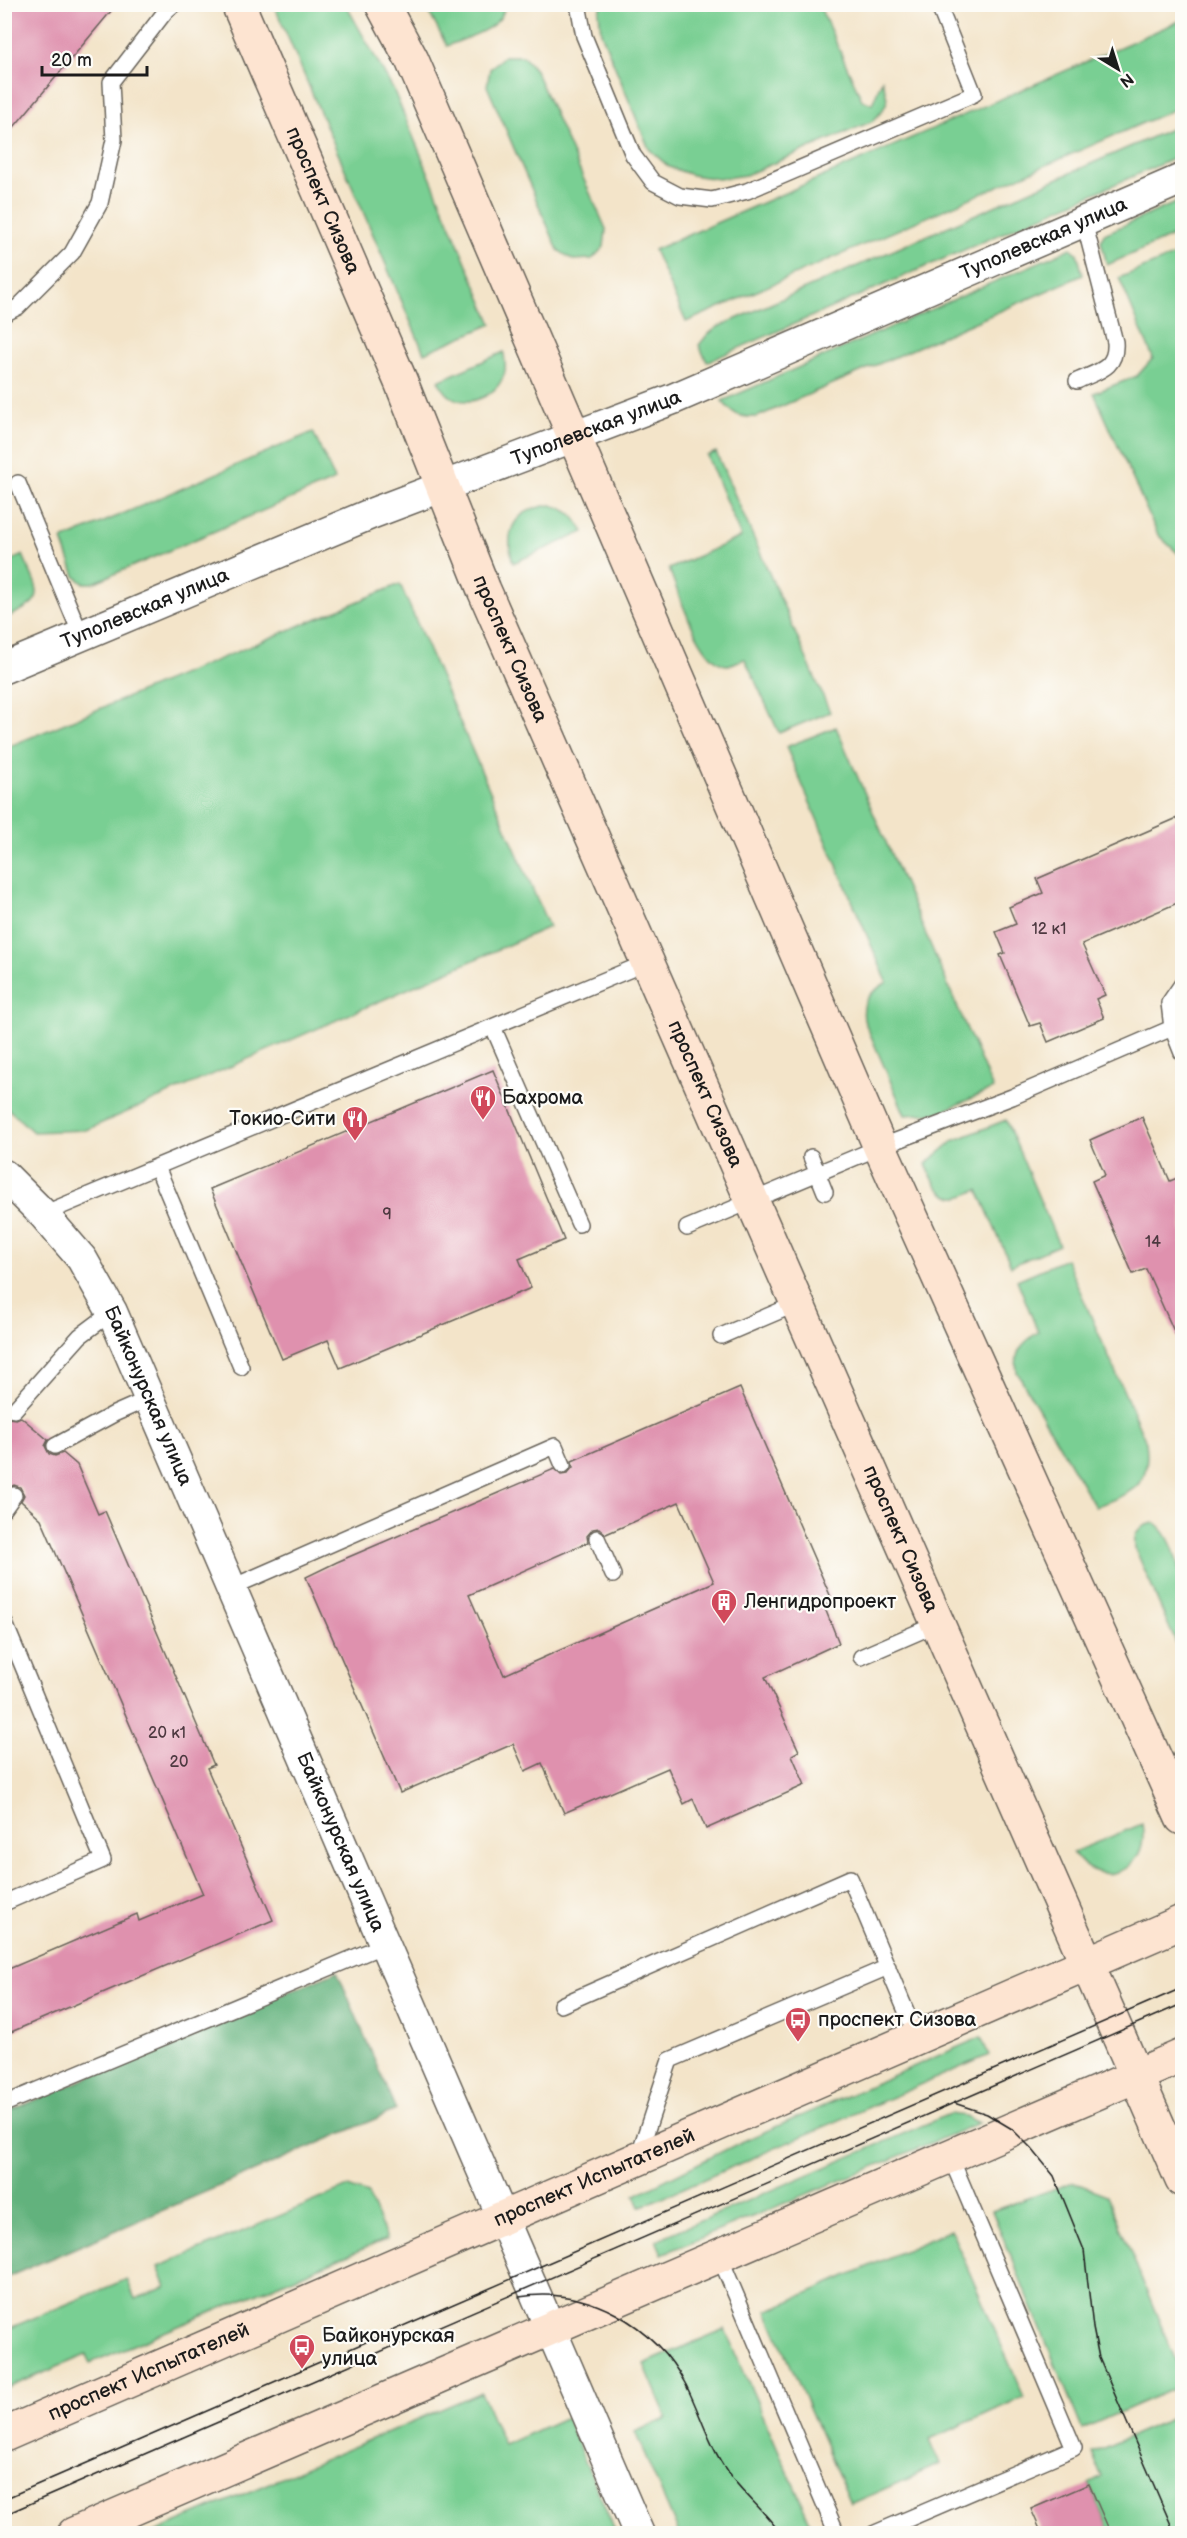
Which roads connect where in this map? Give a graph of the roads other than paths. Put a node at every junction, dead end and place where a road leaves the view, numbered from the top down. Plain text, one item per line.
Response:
1 (238, 4) edge
2 (382, 4) edge
3 (578, 4) edge
4 (938, 4) edge
5 (165, 7) edge
6 (1182, 179) edge
7 (1084, 222) junction
8 (4, 314) edge
9 (1077, 381) dead end
10 (574, 436) junction
11 (18, 483) dead end
12 (443, 487) junction
13 (81, 635) junction
14 (4, 668) edge
15 (648, 963) junction
16 (1182, 984) edge
17 (493, 1027) junction
18 (1172, 1028) junction
19 (1182, 1053) edge
20 (880, 1148) junction
21 (811, 1156) dead end
22 (157, 1167) junction
23 (818, 1173) junction
24 (4, 1175) edge
25 (825, 1192) dead end
26 (751, 1201) junction
27 (43, 1214) junction
28 (579, 1224) dead end
29 (687, 1228) dead end
30 (796, 1304) junction
31 (112, 1312) junction
32 (721, 1336) dead end
33 (241, 1367) dead end
34 (148, 1399) junction
35 (14, 1410) dead end
36 (55, 1446) dead end
37 (563, 1465) dead end
38 (14, 1495) dead end
39 (4, 1509) edge
40 (597, 1538) dead end
41 (613, 1575) dead end
42 (230, 1588) junction
43 (4, 1621) edge
44 (937, 1624) junction
45 (861, 1657) dead end
46 (1182, 1818) edge
47 (4, 1903) edge
48 (1182, 1922) edge
49 (384, 1945) junction
50 (1086, 1964) junction
51 (888, 1967) junction
52 (561, 2005) dead end
53 (917, 2037) junction
54 (1182, 2056) edge
55 (1137, 2075) junction
56 (4, 2104) edge
57 (950, 2156) junction
58 (637, 2160) junction
59 (1182, 2180) edge
60 (503, 2218) junction
61 (719, 2255) junction
62 (550, 2328) junction
63 (4, 2435) edge
64 (74, 2534) edge
65 (639, 2534) edge
66 (837, 2534) edge
67 (873, 2534) edge

1 - 12 street, проспект Сизова
2 - 10 street
3 - 4 lane
5 - 8 lane
6 - 7 street, Туполевская улица
7 - 9 lane
7 - 10 street, Туполевская улица
10 - 12 street, Туполевская улица
10 - 20 street
11 - 13 lane
12 - 13 street, Туполевская улица
12 - 15 street, проспект Сизова
13 - 14 street, Туполевская улица
15 - 17 lane
15 - 26 street, проспект Сизова
16 - 18 lane
17 - 22 lane
17 - 28 lane
18 - 19 lane
18 - 20 lane
20 - 23 lane
20 - 46 street
21 - 23 lane
22 - 27 lane
22 - 33 lane
23 - 25 lane
23 - 26 lane
24 - 27 street, Байконурская улица
26 - 29 lane
26 - 30 street, проспект Сизова
27 - 31 street, Байконурская улица
30 - 32 lane
30 - 44 street, проспект Сизова
31 - 34 street, Байконурская улица
31 - 35 lane
34 - 36 lane
34 - 42 street, Байконурская улица
37 - 42 lane
38 - 39 lane
40 - 41 lane
42 - 49 street, Байконурская улица
43 - 47 lane
44 - 45 lane
44 - 50 street, проспект Сизова
48 - 50 street, проспект Испытателей
49 - 56 lane
49 - 60 street, Байконурская улица
50 - 53 street, проспект Испытателей
50 - 55 street, проспект Сизова
51 - 52 lane
51 - 53 lane
51 - 58 lane
53 - 58 street, проспект Испытателей
54 - 55 street
55 - 57 street
55 - 59 street, проспект Сизова
57 - 61 street
57 - 67 lane
58 - 60 street, проспект Испытателей
60 - 62 street, Байконурская улица
60 - 63 street, проспект Испытателей
61 - 62 street
61 - 66 lane
62 - 64 street
62 - 65 street, Байконурская улица

